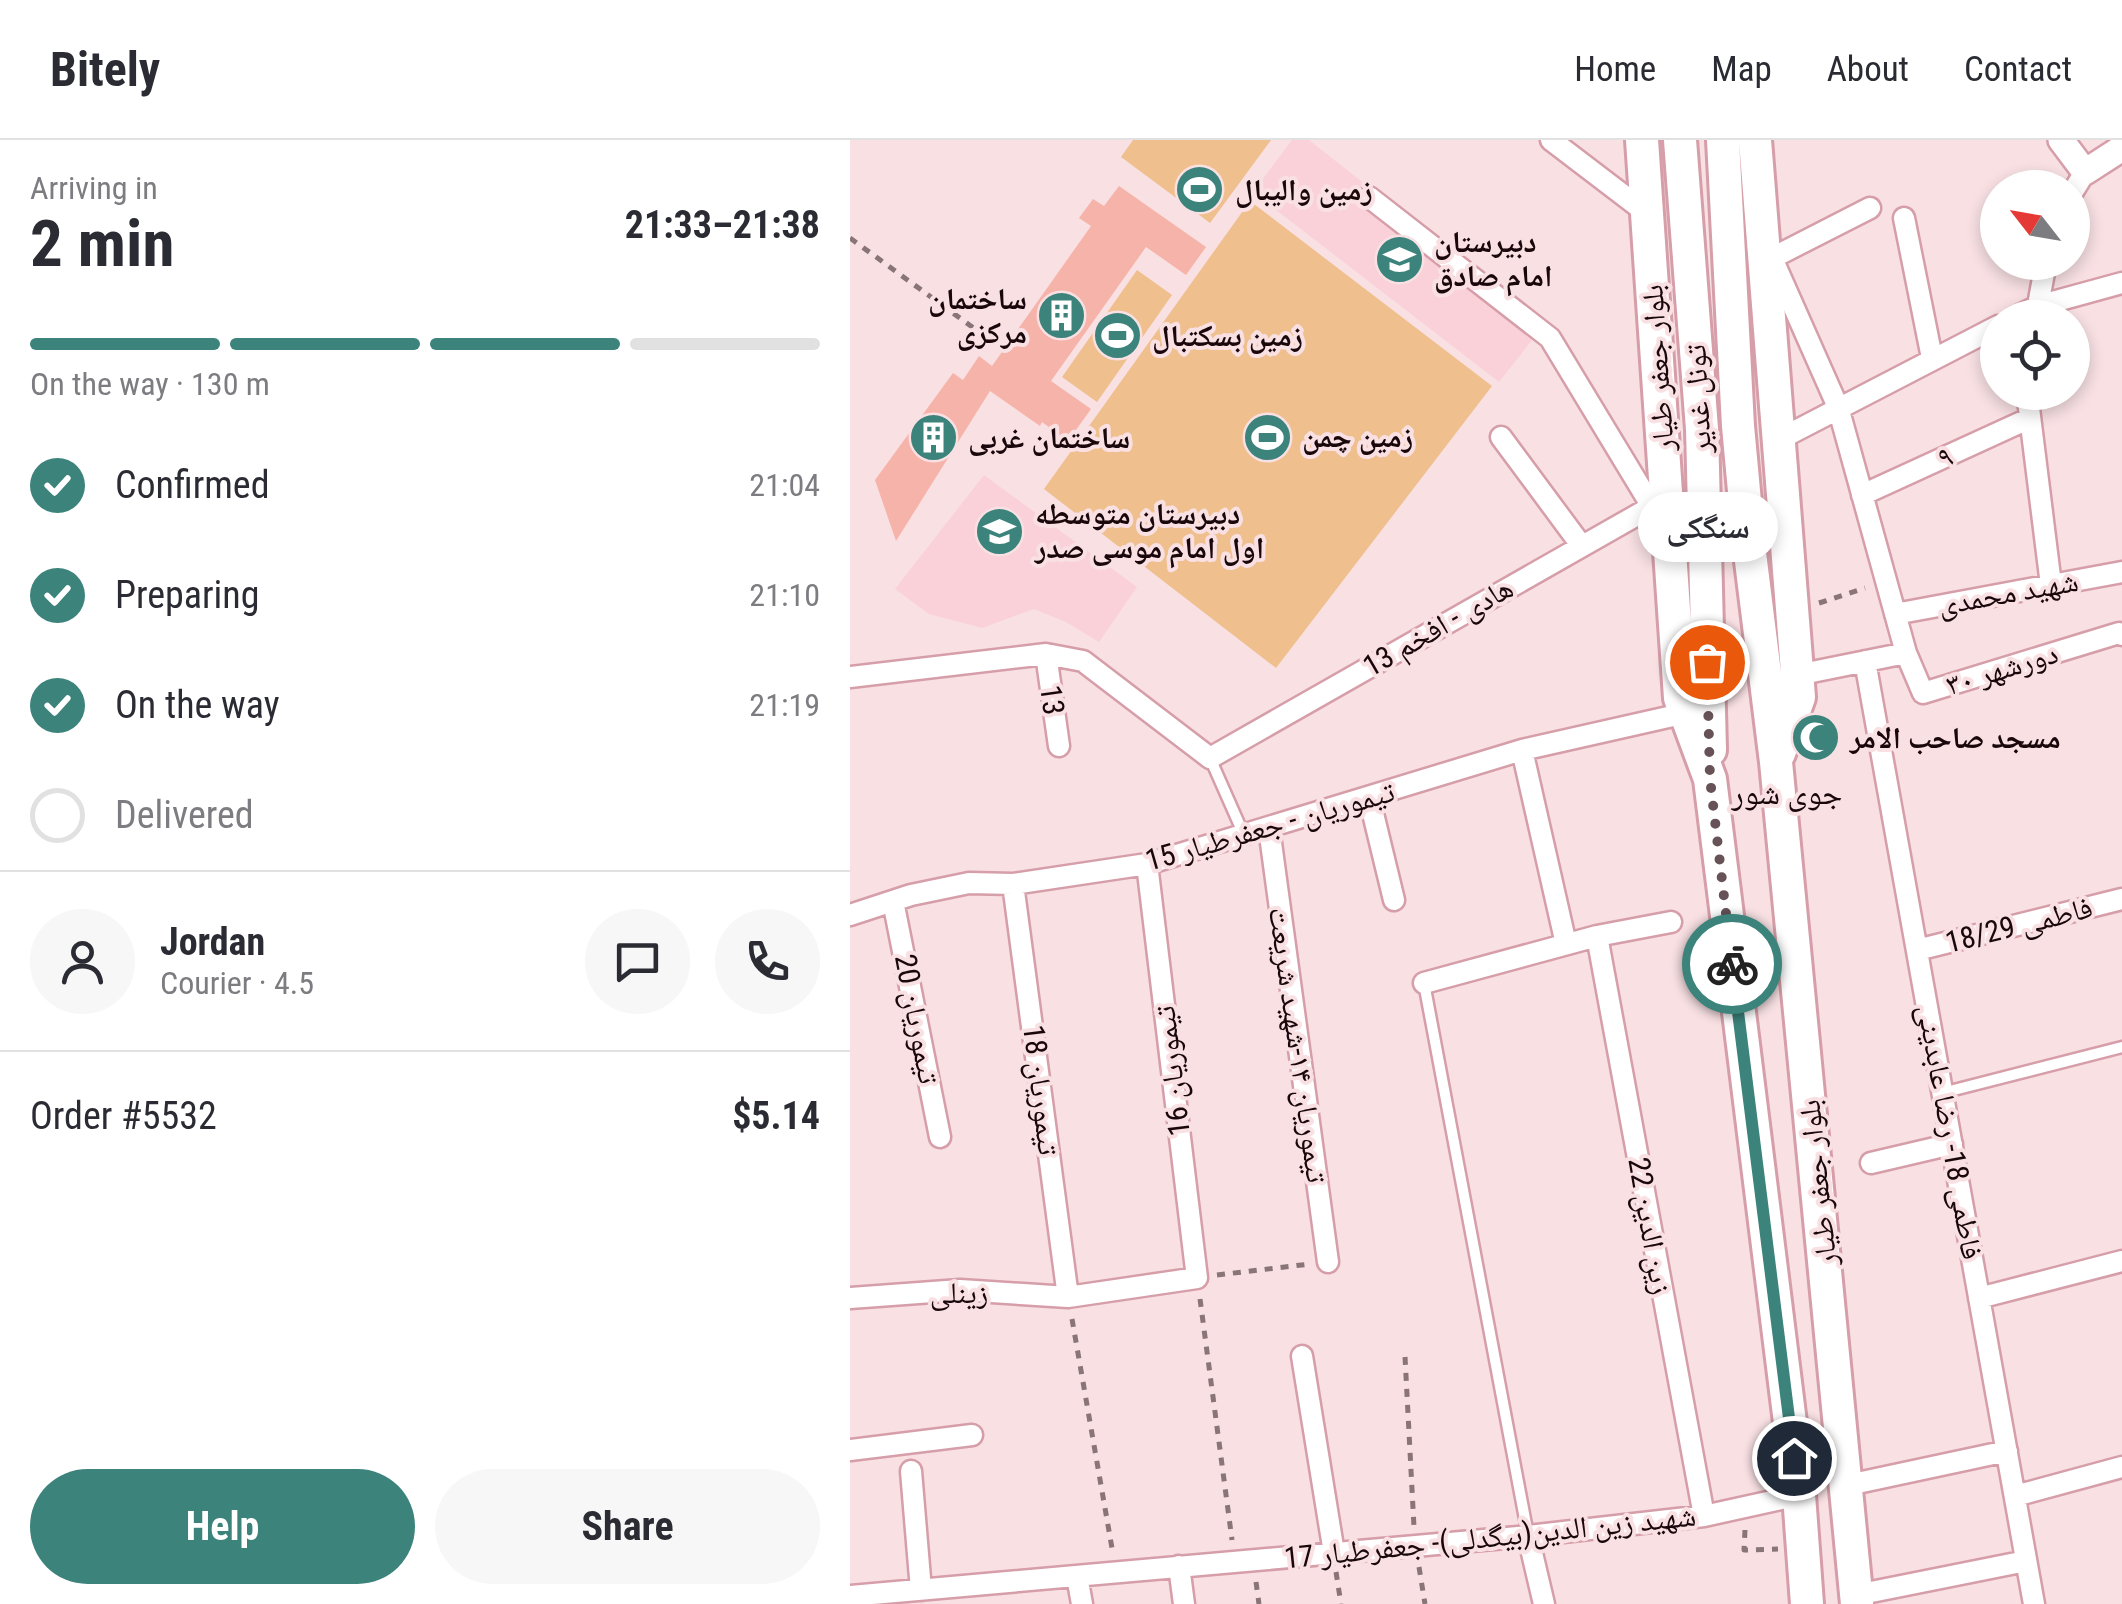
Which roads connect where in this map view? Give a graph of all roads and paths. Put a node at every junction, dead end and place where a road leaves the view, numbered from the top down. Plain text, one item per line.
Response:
1 (1552, 140) edge
2 (1642, 140) edge
3 (1680, 140) edge
4 (1723, 140) edge
5 (1755, 140) edge
6 (2061, 140) edge
7 (2122, 148) edge
8 (2074, 170) edge
9 (2090, 174) edge
10 (1369, 197) dead end
11 (1870, 208) dead end
12 (1648, 214) junction
13 (1904, 218) dead end
14 (850, 238) edge
15 (2122, 282) edge
16 (2071, 300) edge
17 (1980, 335) edge
18 (990, 340) dead end
19 (1932, 358) junction
20 (1838, 407) junction
21 (2028, 410) edge
22 (2028, 420) junction
23 (1502, 436) dead end
24 (1778, 440) junction
25 (1862, 495) junction
26 (1659, 501) junction
27 (1581, 544) junction
28 (1749, 545) joint
29 (2122, 572) edge
30 (1886, 582) junction
31 (2051, 585) junction
32 (1792, 610) junction
33 (1895, 614) junction
34 (2122, 635) edge
35 (1906, 653) junction
36 (1046, 654) junction
37 (1865, 661) junction
38 (1797, 675) junction
39 (850, 677) edge
40 (1686, 713) junction
41 (1058, 746) dead end
42 (1522, 750) junction
43 (1210, 758) junction
44 (1776, 762) junction
45 (1710, 779) junction
46 (1369, 797) junction
47 (1269, 828) junction
48 (1244, 835) junction
49 (1147, 864) junction
50 (1014, 884) junction
51 (2122, 899) edge
52 (1394, 900) dead end
53 (893, 901) junction
54 (850, 915) edge
55 (1671, 922) dead end
56 (1596, 936) junction
57 (1566, 944) junction
58 (1917, 950) junction
59 (1424, 983) joint
60 (2122, 1047) edge
61 (1942, 1093) junction
62 (940, 1137) dead end
63 (1952, 1144) junction
64 (1871, 1163) dead end
65 (2122, 1261) edge
66 (1328, 1262) joint
67 (1197, 1278) junction
68 (1068, 1297) junction
69 (850, 1298) edge
70 (1979, 1298) junction
71 (1302, 1356) dead end
72 (1404, 1357) dead end
73 (972, 1435) dead end
74 (850, 1450) edge
75 (2007, 1451) junction
76 (2122, 1468) edge
77 (911, 1472) dead end
78 (1848, 1485) junction
79 (1799, 1495) junction
80 (2015, 1496) junction
81 (1704, 1516) junction
82 (1528, 1536) junction
83 (1416, 1546) junction
84 (1334, 1553) junction
85 (2026, 1560) junction
86 (1235, 1562) junction
87 (1179, 1566) junction
88 (1116, 1572) junction
89 (1076, 1576) junction
90 (934, 1594) edge
91 (850, 1596) edge
92 (1856, 1600) edge
93 (1082, 1604) edge
94 (1184, 1604) edge
95 (1341, 1604) edge
96 (1425, 1604) edge
97 (1544, 1604) edge
98 (1807, 1604) edge
99 (2034, 1604) edge

1 - 12 street
2 - 12 main road, بلوار جعفر طیار
3 - 45 main road, تونل غدیر
4 - 28 main road, تونل غدیر
5 - 24 main road, بلوار جعفر طیار
6 - 8 street
7 - 9 street
10 - 26 street
11 - 20 street
12 - 26 main road, بلوار جعفر طیار
13 - 19 street
14 - 18 path
15 - 16 street
17 - 19 street
19 - 20 street
20 - 24 street
20 - 25 street
21 - 22 street
22 - 25 street, ۹
22 - 31 street
23 - 27 street
24 - 32 main road, بلوار جعفر طیار
25 - 30 street
26 - 27 street, هادی - افخم 13
26 - 40 main road, بلوار جعفر طیار
27 - 43 street, هادی - افخم 13
28 - 44 main road, بلوار جعفر طیار
29 - 31 street, شهید محمدی
30 - 32 path
30 - 33 street
31 - 33 street, شهید محمدی
32 - 38 main road, بلوار جعفر طیار
33 - 35 street
34 - 35 street, دورشهر ۳۰
35 - 37 street
36 - 39 street
36 - 41 street, 13
36 - 43 street
37 - 38 street
37 - 58 street, فاطمی 18- رضا عابدینی
38 - 44 main road, بلوار جعفر طیار
40 - 42 street, تیموریان - جعفرطیار 15
40 - 45 main road, بلوار جعفر طیار
42 - 46 street, تیموریان - جعفرطیار 15
42 - 57 street
43 - 48 lane
44 - 78 main road, بلوار جعفر طیار
45 - 79 main road, بلوار جعفر طیار
46 - 47 street, تیموریان - جعفرطیار 15
46 - 52 street
47 - 48 street, تیموریان - جعفرطیار 15
47 - 66 street, تیموریان ۱۴-شهید شریعت
48 - 49 street, تیموریان - جعفرطیار 15
49 - 50 street, تیموریان - جعفرطیار 15
49 - 67 street, تیموریان 16
50 - 53 street, تیموریان - جعفرطیار 15
50 - 68 street, تیموریان 18
51 - 58 street, فاطمی 18/29
53 - 54 street, تیموریان - جعفرطیار 15
53 - 62 street, تیموریان 20
55 - 56 street
56 - 57 street
56 - 81 street, زین الدین 22
57 - 59 street
58 - 61 street, فاطمی 18- رضا عابدینی
59 - 82 lane
60 - 61 lane
61 - 63 street, فاطمی 18- رضا عابدینی
63 - 64 street
63 - 70 street, فاطمی 18- رضا عابدینی
65 - 70 street
66 - 67 path
67 - 68 street, زینلی
67 - 86 path
68 - 69 street, زینلی
68 - 88 path
70 - 75 street, فاطمی 18- رضا عابدینی
71 - 84 street
72 - 83 path
73 - 74 street
75 - 78 street
75 - 80 street, فاطمی 18- رضا عابدینی
76 - 80 street
77 - 90 street
78 - 79 main road
78 - 92 main road, بلوار جعفر طیار
79 - 81 street, شهید زین الدین(بیگدلی)- جعفرطیار 17
79 - 98 main road, بلوار جعفر طیار
80 - 85 street, فاطمی 18- رضا عابدینی
81 - 82 street, شهید زین الدین(بیگدلی)- جعفرطیار 17
82 - 83 street, شهید زین الدین(بیگدلی)- جعفرطیار 17
82 - 97 street
83 - 84 street, شهید زین الدین(بیگدلی)- جعفرطیار 17
83 - 96 path
84 - 86 street, شهید زین الدین(بیگدلی)- جعفرطیار 17
84 - 95 path
85 - 92 street
85 - 99 street, فاطمی 18- رضا عابدینی
86 - 87 street, شهید زین الدین(بیگدلی)- جعفرطیار 17
87 - 88 street, شهید زین الدین(بیگدلی)- جعفرطیار 17
87 - 94 street
88 - 89 street, شهید زین الدین(بیگدلی)- جعفرطیار 17
89 - 90 street, شهید زین الدین(بیگدلی)- جعفرطیار 17
89 - 93 street
90 - 91 street, شهید زین الدین(بیگدلی)- جعفرطیار 17

